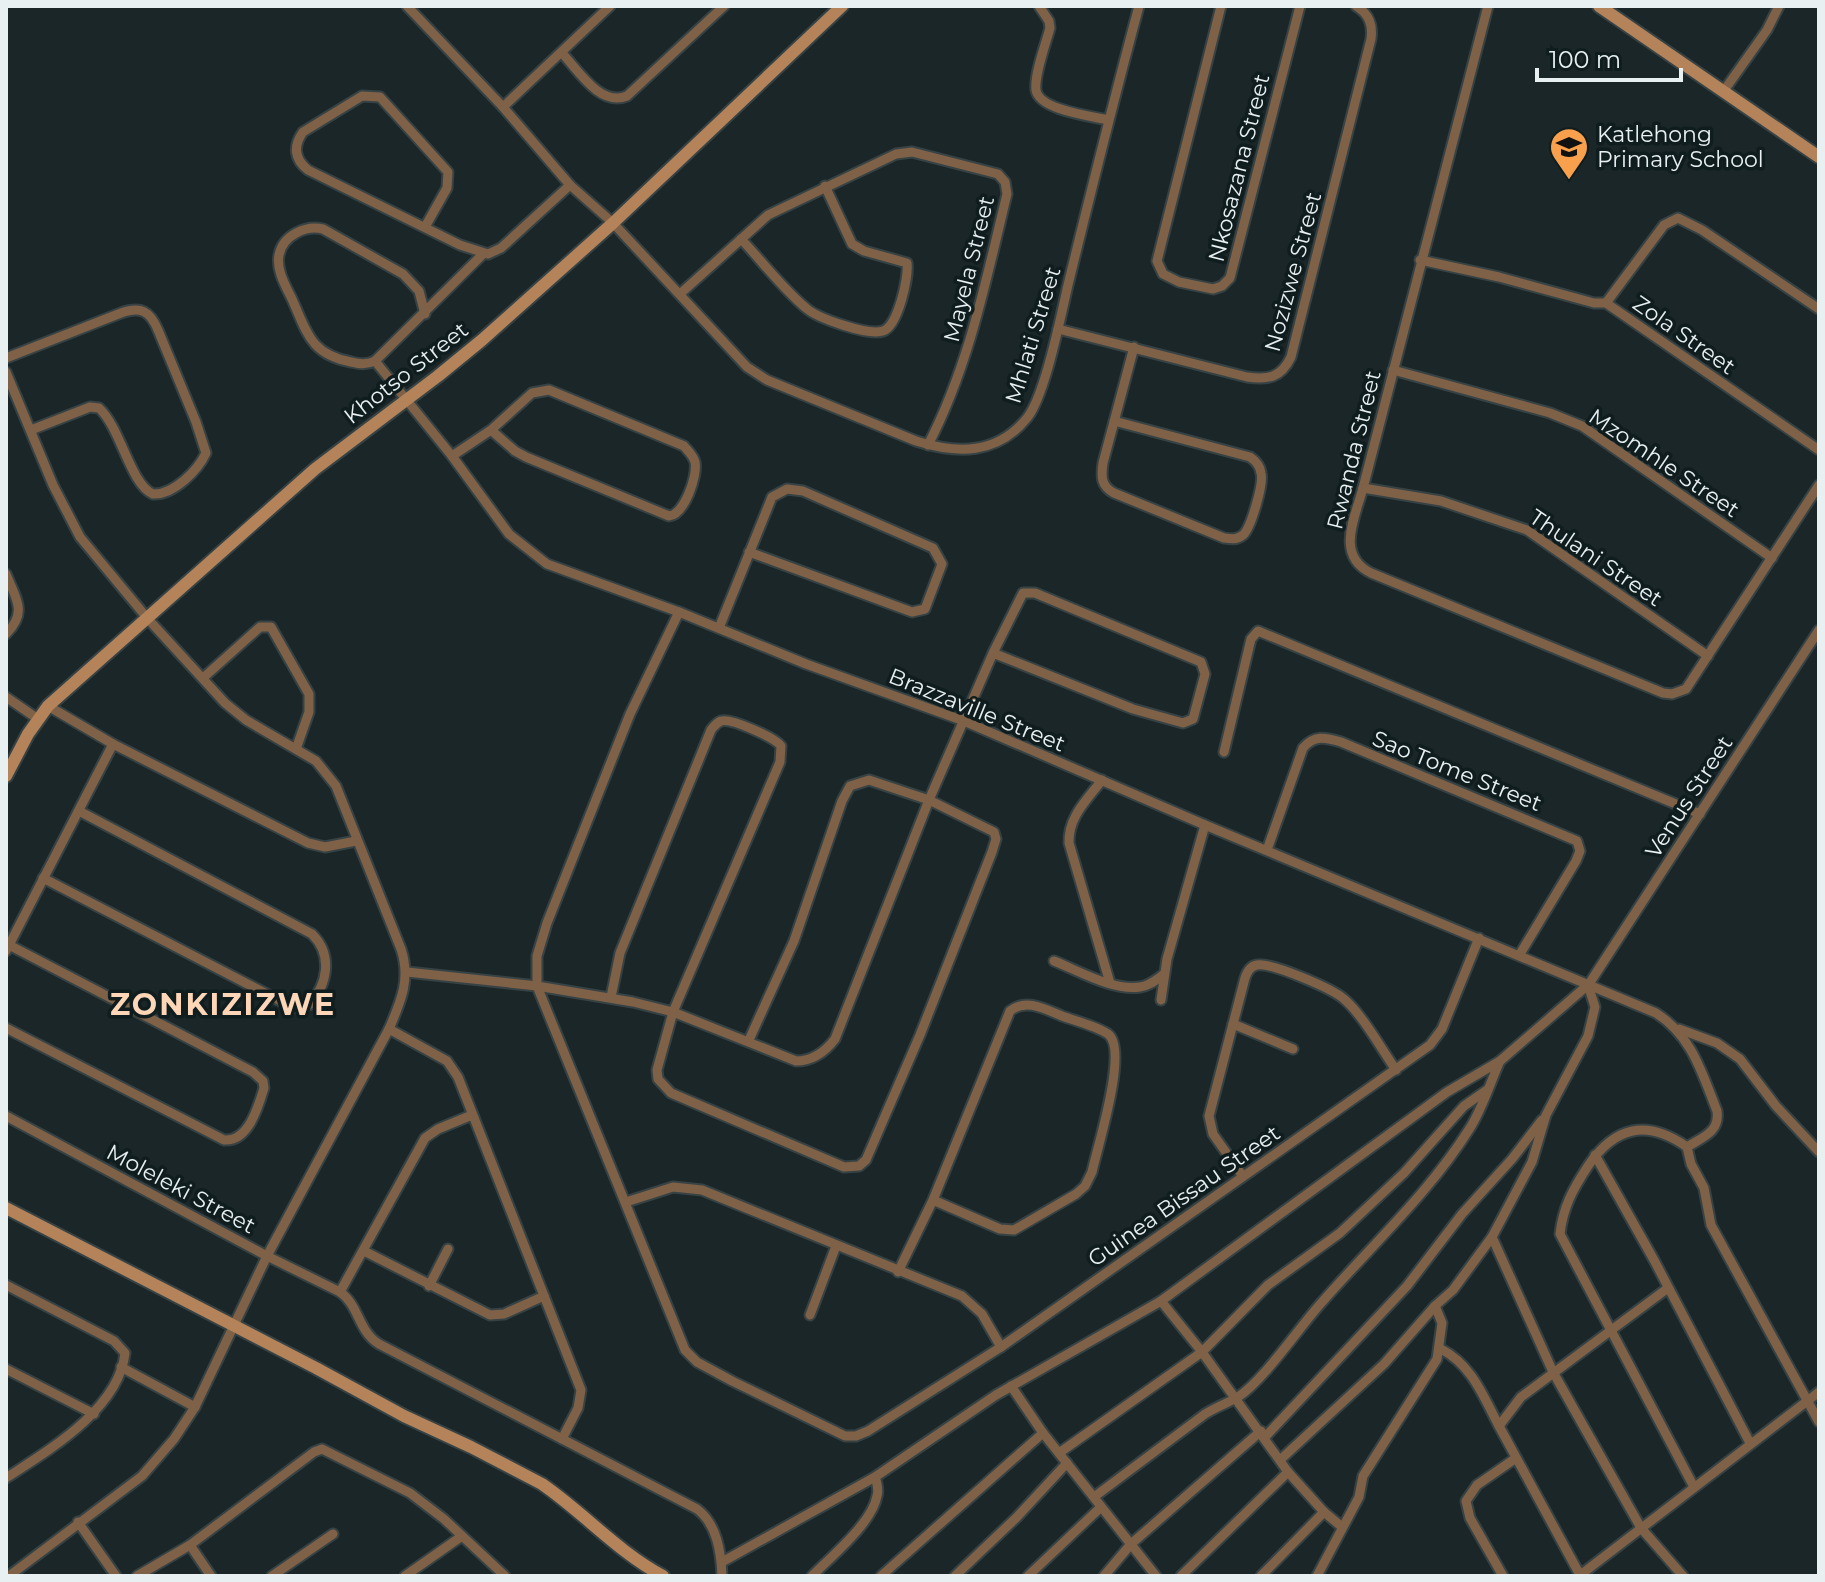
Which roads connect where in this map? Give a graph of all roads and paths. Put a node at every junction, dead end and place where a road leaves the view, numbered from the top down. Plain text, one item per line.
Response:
1 (407, 6) edge
2 (610, 6) edge
3 (724, 6) edge
4 (842, 6) edge
5 (1039, 6) edge
6 (1139, 6) edge
7 (1221, 6) edge
8 (1300, 6) edge
9 (1356, 6) edge
10 (1488, 6) edge
11 (1599, 6) edge
12 (1779, 6) edge
13 (562, 53) junction
14 (1723, 92) junction
15 (503, 107) junction
16 (1108, 120) junction
17 (1819, 157) edge
18 (570, 185) junction
19 (825, 186) junction
20 (613, 223) junction
21 (425, 227) junction
22 (741, 239) junction
23 (483, 254) junction
24 (1420, 260) junction
25 (681, 293) junction
26 (1606, 303) junction
27 (1819, 309) edge
28 (425, 314) junction
29 (1058, 329) junction
30 (1134, 347) junction
31 (6, 358) edge
32 (375, 361) junction
33 (1393, 370) junction
34 (6, 372) edge
35 (407, 400) junction
36 (1114, 421) junction
37 (31, 430) junction
38 (491, 430) junction
39 (928, 445) junction
40 (1819, 450) edge
41 (452, 456) junction
42 (1819, 485) edge
43 (1363, 488) junction
44 (749, 552) junction
45 (1772, 558) junction
46 (6, 574) edge
47 (679, 612) junction
48 (148, 619) junction
49 (719, 628) junction
50 (1819, 630) edge
51 (6, 634) edge
52 (993, 653) junction
53 (1708, 656) junction
54 (203, 678) junction
55 (6, 697) edge
56 (48, 706) junction
57 (38, 719) junction
58 (964, 721) junction
59 (113, 744) junction
60 (296, 749) junction
61 (1224, 752) dead end
62 (6, 776) edge
63 (1102, 780) junction
64 (929, 800) junction
65 (79, 811) junction
66 (1700, 814) junction
67 (1205, 825) junction
68 (356, 841) junction
69 (1267, 850) junction
70 (43, 878) junction
71 (1479, 938) junction
72 (7, 948) edge
73 (1520, 954) junction
74 (1054, 961) dead end
75 (407, 972) junction
76 (1163, 975) junction
77 (1110, 983) junction
78 (1588, 985) junction
79 (537, 986) junction
80 (611, 997) junction
81 (1161, 1000) dead end
82 (673, 1012) junction
83 (1233, 1024) junction
84 (6, 1028) edge
85 (1676, 1028) junction
86 (389, 1029) junction
87 (749, 1040) junction
88 (1293, 1049) dead end
89 (1500, 1061) junction
90 (1396, 1070) junction
91 (1487, 1090) junction
92 (472, 1115) junction
93 (1546, 1115) junction
94 (6, 1116) edge
95 (1687, 1147) junction
96 (1819, 1152) edge
97 (1595, 1155) junction
98 (1242, 1175) junction
99 (933, 1200) junction
100 (626, 1202) junction
101 (6, 1208) edge
102 (1492, 1237) junction
103 (836, 1246) junction
104 (448, 1249) dead end
105 (364, 1251) junction
106 (267, 1256) junction
107 (898, 1272) junction
108 (6, 1285) edge
109 (429, 1286) junction
110 (1668, 1288) junction
111 (340, 1292) junction
112 (544, 1296) junction
113 (1161, 1301) junction
114 (1435, 1306) junction
115 (810, 1315) dead end
116 (233, 1325) junction
117 (1610, 1329) junction
118 (1001, 1347) junction
119 (1441, 1349) junction
120 (1202, 1352) junction
121 (121, 1367) junction
122 (6, 1369) edge
123 (1553, 1372) junction
124 (1011, 1386) junction
125 (1819, 1392) edge
126 (1236, 1398) junction
127 (1808, 1401) junction
128 (195, 1407) junction
129 (94, 1414) junction
130 (1819, 1422) edge
131 (1499, 1426) junction
132 (1043, 1433) junction
133 (1263, 1434) junction
134 (562, 1439) junction
135 (1750, 1443) junction
136 (1059, 1453) junction
137 (1516, 1458) junction
138 (1280, 1460) junction
139 (1067, 1463) junction
140 (1288, 1472) junction
141 (6, 1477) edge
142 (875, 1477) junction
143 (1694, 1487) junction
144 (1094, 1497) junction
145 (1101, 1507) junction
146 (1324, 1512) junction
147 (78, 1522) junction
148 (1342, 1527) junction
149 (1641, 1528) junction
150 (333, 1534) dead end
151 (462, 1536) junction
152 (1131, 1544) junction
153 (190, 1545) junction
154 (722, 1562) junction
155 (22, 1572) edge
156 (1579, 1575) edge
157 (9, 1576) edge
158 (116, 1576) edge
159 (137, 1576) edge
160 (211, 1576) edge
161 (272, 1576) edge
162 (405, 1576) edge
163 (505, 1576) edge
164 (663, 1576) edge
165 (722, 1576) edge
166 (812, 1576) edge
167 (881, 1576) edge
168 (955, 1576) edge
169 (1028, 1576) edge
170 (1104, 1576) edge
171 (1156, 1576) edge
172 (1181, 1576) edge
173 (1261, 1576) edge
174 (1317, 1576) edge
175 (1503, 1576) edge
176 (1683, 1576) edge

1 - 15 street, Mhlati Street
2 - 13 street
3 - 13 street
4 - 20 street, Khotso Street
5 - 16 street
6 - 16 street, Mhlati Street
7 - 8 street, Nkosazana Street
9 - 30 street, Nozizwe Street
10 - 24 street, Rwanda Street
11 - 14 street
12 - 14 street
13 - 15 street
14 - 17 street
15 - 18 street, Mhlati Street
16 - 29 street, Mhlati Street
18 - 20 street, Mhlati Street
18 - 23 street
19 - 22 street, Mayela Street
19 - 22 street
19 - 39 street, Mayela Street
20 - 25 street, Mhlati Street
20 - 35 street, Khotso Street
21 - 21 street
21 - 23 street
22 - 25 street, Mayela Street
23 - 28 street
24 - 26 street, Zola Street
24 - 33 street, Rwanda Street
25 - 39 street, Mhlati Street
26 - 27 street
26 - 40 street, Zola Street
28 - 32 street
28 - 32 street
29 - 30 street, Nozizwe Street
29 - 39 street, Mhlati Street
30 - 36 street
31 - 37 street
32 - 35 street, Brazzaville Street
33 - 43 street, Rwanda Street
33 - 45 street, Mzomhle Street
34 - 37 street
35 - 41 street, Brazzaville Street
35 - 48 street, Khotso Street
36 - 36 street
37 - 48 street
38 - 38 street
38 - 41 street
41 - 47 street, Brazzaville Street
42 - 45 street
43 - 53 street, Thulani Street
43 - 53 street, Rwanda Street
44 - 44 street
44 - 49 street
45 - 53 street
46 - 51 street
47 - 49 street, Brazzaville Street
47 - 79 street
48 - 54 street
48 - 56 street, Khotso Street
49 - 58 street, Brazzaville Street
50 - 66 street, Venus Street
52 - 52 street
52 - 58 street
54 - 60 street
54 - 60 street
55 - 57 street
56 - 57 street, Khotso Street
56 - 59 street
57 - 62 street, Khotso Street
58 - 63 street, Brazzaville Street
58 - 64 street
59 - 65 street
59 - 68 street
60 - 68 street
61 - 66 street
63 - 67 street, Brazzaville Street
63 - 77 street
64 - 82 street
64 - 87 street
64 - 87 street
65 - 70 street
65 - 70 street
66 - 78 street, Venus Street
67 - 69 street, Brazzaville Street
67 - 76 street
68 - 75 street
69 - 71 street, Brazzaville Street
69 - 73 street, Sao Tome Street
70 - 72 street
71 - 73 street, Brazzaville Street
71 - 90 street, Guinea Bissau Street
72 - 84 street
73 - 78 street, Brazzaville Street
74 - 77 street
75 - 79 street
75 - 86 street
76 - 77 street
76 - 81 street
78 - 85 street, Brazzaville Street
78 - 89 street, Venus Street
78 - 93 street
79 - 80 street
79 - 100 street
80 - 82 street
80 - 82 street
82 - 87 street
83 - 88 street
83 - 90 street
83 - 98 street
85 - 95 street
85 - 96 street
86 - 92 street
86 - 106 street
89 - 91 street
89 - 113 street
90 - 98 street, Guinea Bissau Street
91 - 120 street
91 - 126 street
92 - 105 street
92 - 112 street
93 - 102 street
93 - 133 street
94 - 106 street, Moleleki Street
95 - 97 street
95 - 127 street
97 - 110 street
97 - 117 street
98 - 118 street, Guinea Bissau Street
99 - 99 street
99 - 107 street
100 - 103 street
100 - 118 street, Guinea Bissau Street
101 - 116 street
102 - 114 street
102 - 123 street
103 - 107 street
103 - 115 street
104 - 109 street
105 - 109 street
105 - 111 street
106 - 111 street, Moleleki Street
106 - 116 street
107 - 118 street
108 - 121 street
109 - 112 street
110 - 117 street
110 - 135 street
111 - 134 street
112 - 134 street
113 - 120 street
113 - 124 street
114 - 119 street
114 - 138 street
116 - 128 street
116 - 164 street
117 - 123 street
117 - 143 street
119 - 131 street
119 - 148 street
120 - 126 street
120 - 136 street
121 - 128 street
121 - 129 street
122 - 129 street
123 - 131 street
123 - 149 street
124 - 132 street
124 - 142 street
125 - 127 street
126 - 133 street
126 - 144 street
127 - 130 street
127 - 135 street
128 - 147 street
129 - 141 street
131 - 137 street
132 - 136 street
132 - 167 street
133 - 138 street
133 - 152 street
134 - 154 street
135 - 143 street
136 - 139 street
137 - 156 street
137 - 175 street
138 - 140 street
139 - 144 street
139 - 168 street
140 - 146 street
140 - 172 street
142 - 154 street
142 - 166 street
143 - 149 street
144 - 145 street
145 - 152 street
145 - 169 street
146 - 148 street
146 - 173 street
147 - 155 street
147 - 158 street
148 - 174 street
149 - 156 street
149 - 176 street
150 - 161 street
151 - 153 street
151 - 162 street
151 - 163 street
152 - 170 street
152 - 171 street
153 - 159 street
153 - 160 street
154 - 165 street
155 - 157 street

